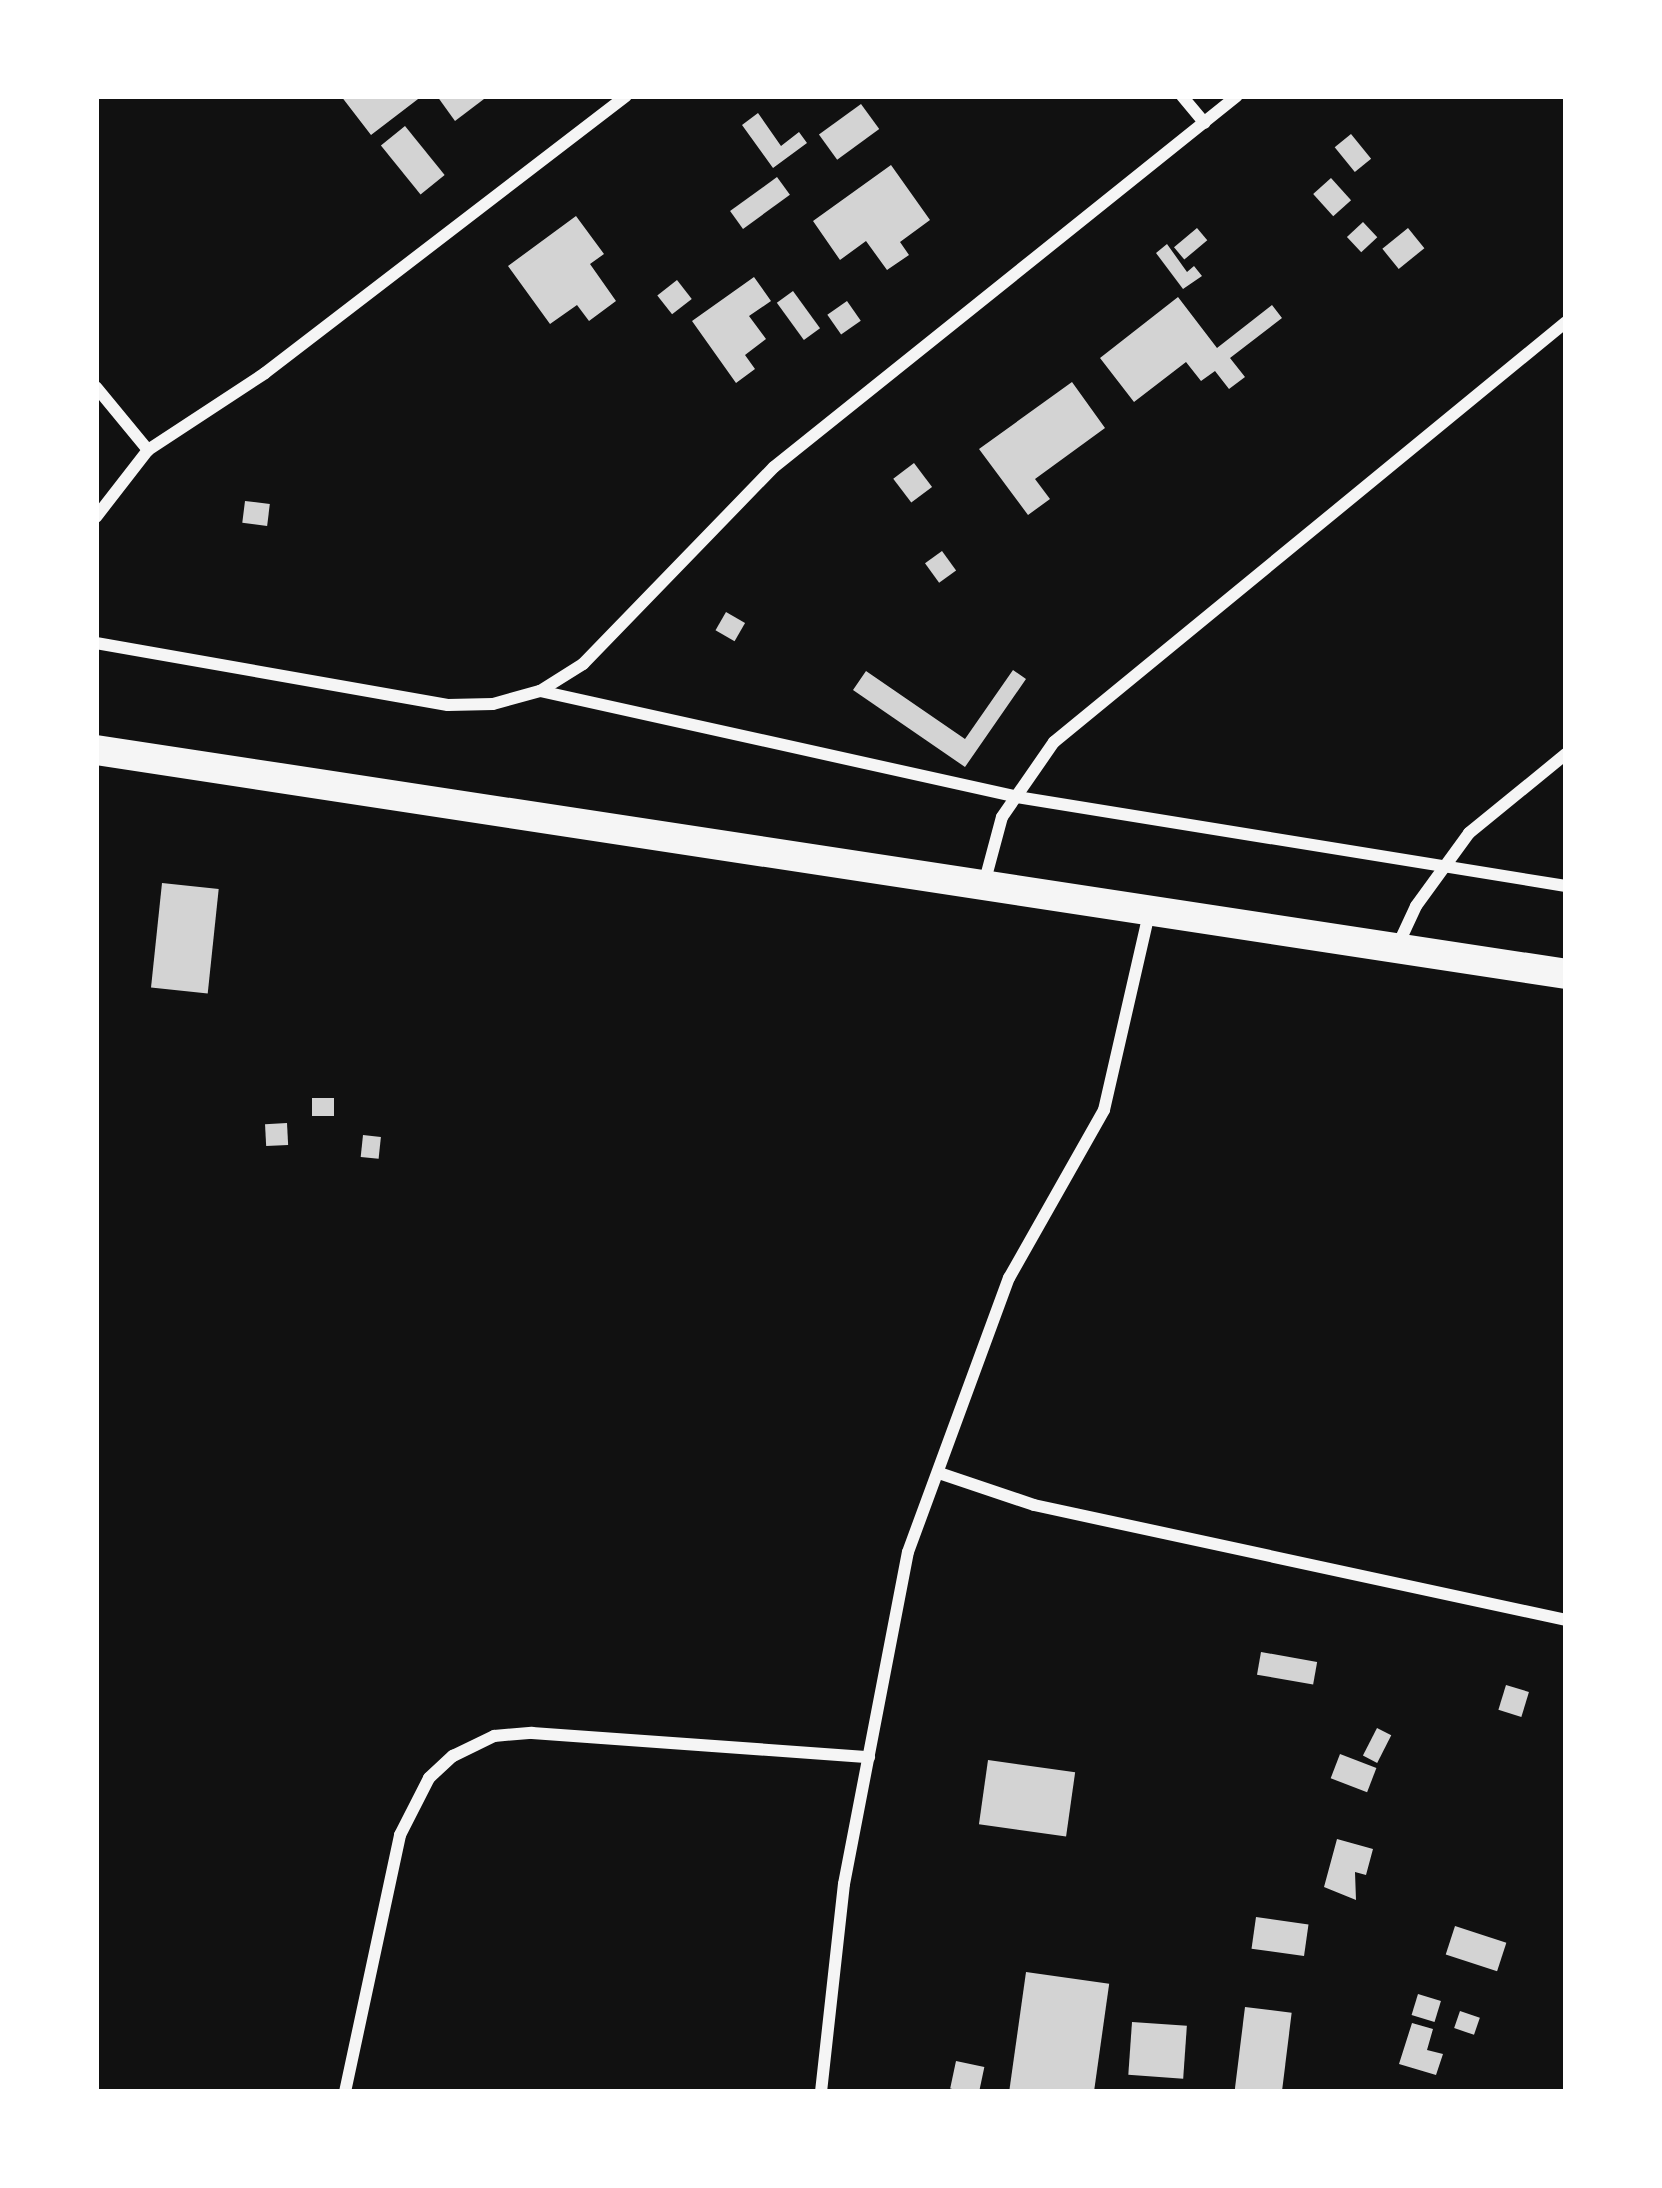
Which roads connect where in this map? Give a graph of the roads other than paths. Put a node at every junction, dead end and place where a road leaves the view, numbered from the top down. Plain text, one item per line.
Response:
1 (626, 96) edge
2 (1182, 96) edge
3 (1237, 96) edge
4 (1205, 123) junction
5 (1566, 322) edge
6 (96, 387) edge
7 (148, 450) junction
8 (96, 517) edge
9 (96, 643) edge
10 (540, 691) junction
11 (96, 750) edge
12 (1566, 754) edge
13 (1016, 796) junction
14 (1441, 866) junction
15 (984, 885) junction
16 (1566, 886) edge
17 (1149, 911) junction
18 (1396, 948) junction
19 (1566, 974) edge
20 (939, 1473) junction
21 (1566, 1620) edge
22 (868, 1757) junction
23 (346, 2092) edge
24 (821, 2092) edge

1 - 7 street
2 - 4 street
3 - 4 street
4 - 10 street
5 - 13 street
6 - 7 street
7 - 8 street
9 - 10 street
10 - 13 street
11 - 15 highway
12 - 14 street
13 - 14 street
13 - 15 street
14 - 16 street
14 - 18 street
15 - 17 highway
17 - 18 highway
17 - 20 street
18 - 19 highway
20 - 21 street
20 - 22 street
22 - 23 street
22 - 24 street

